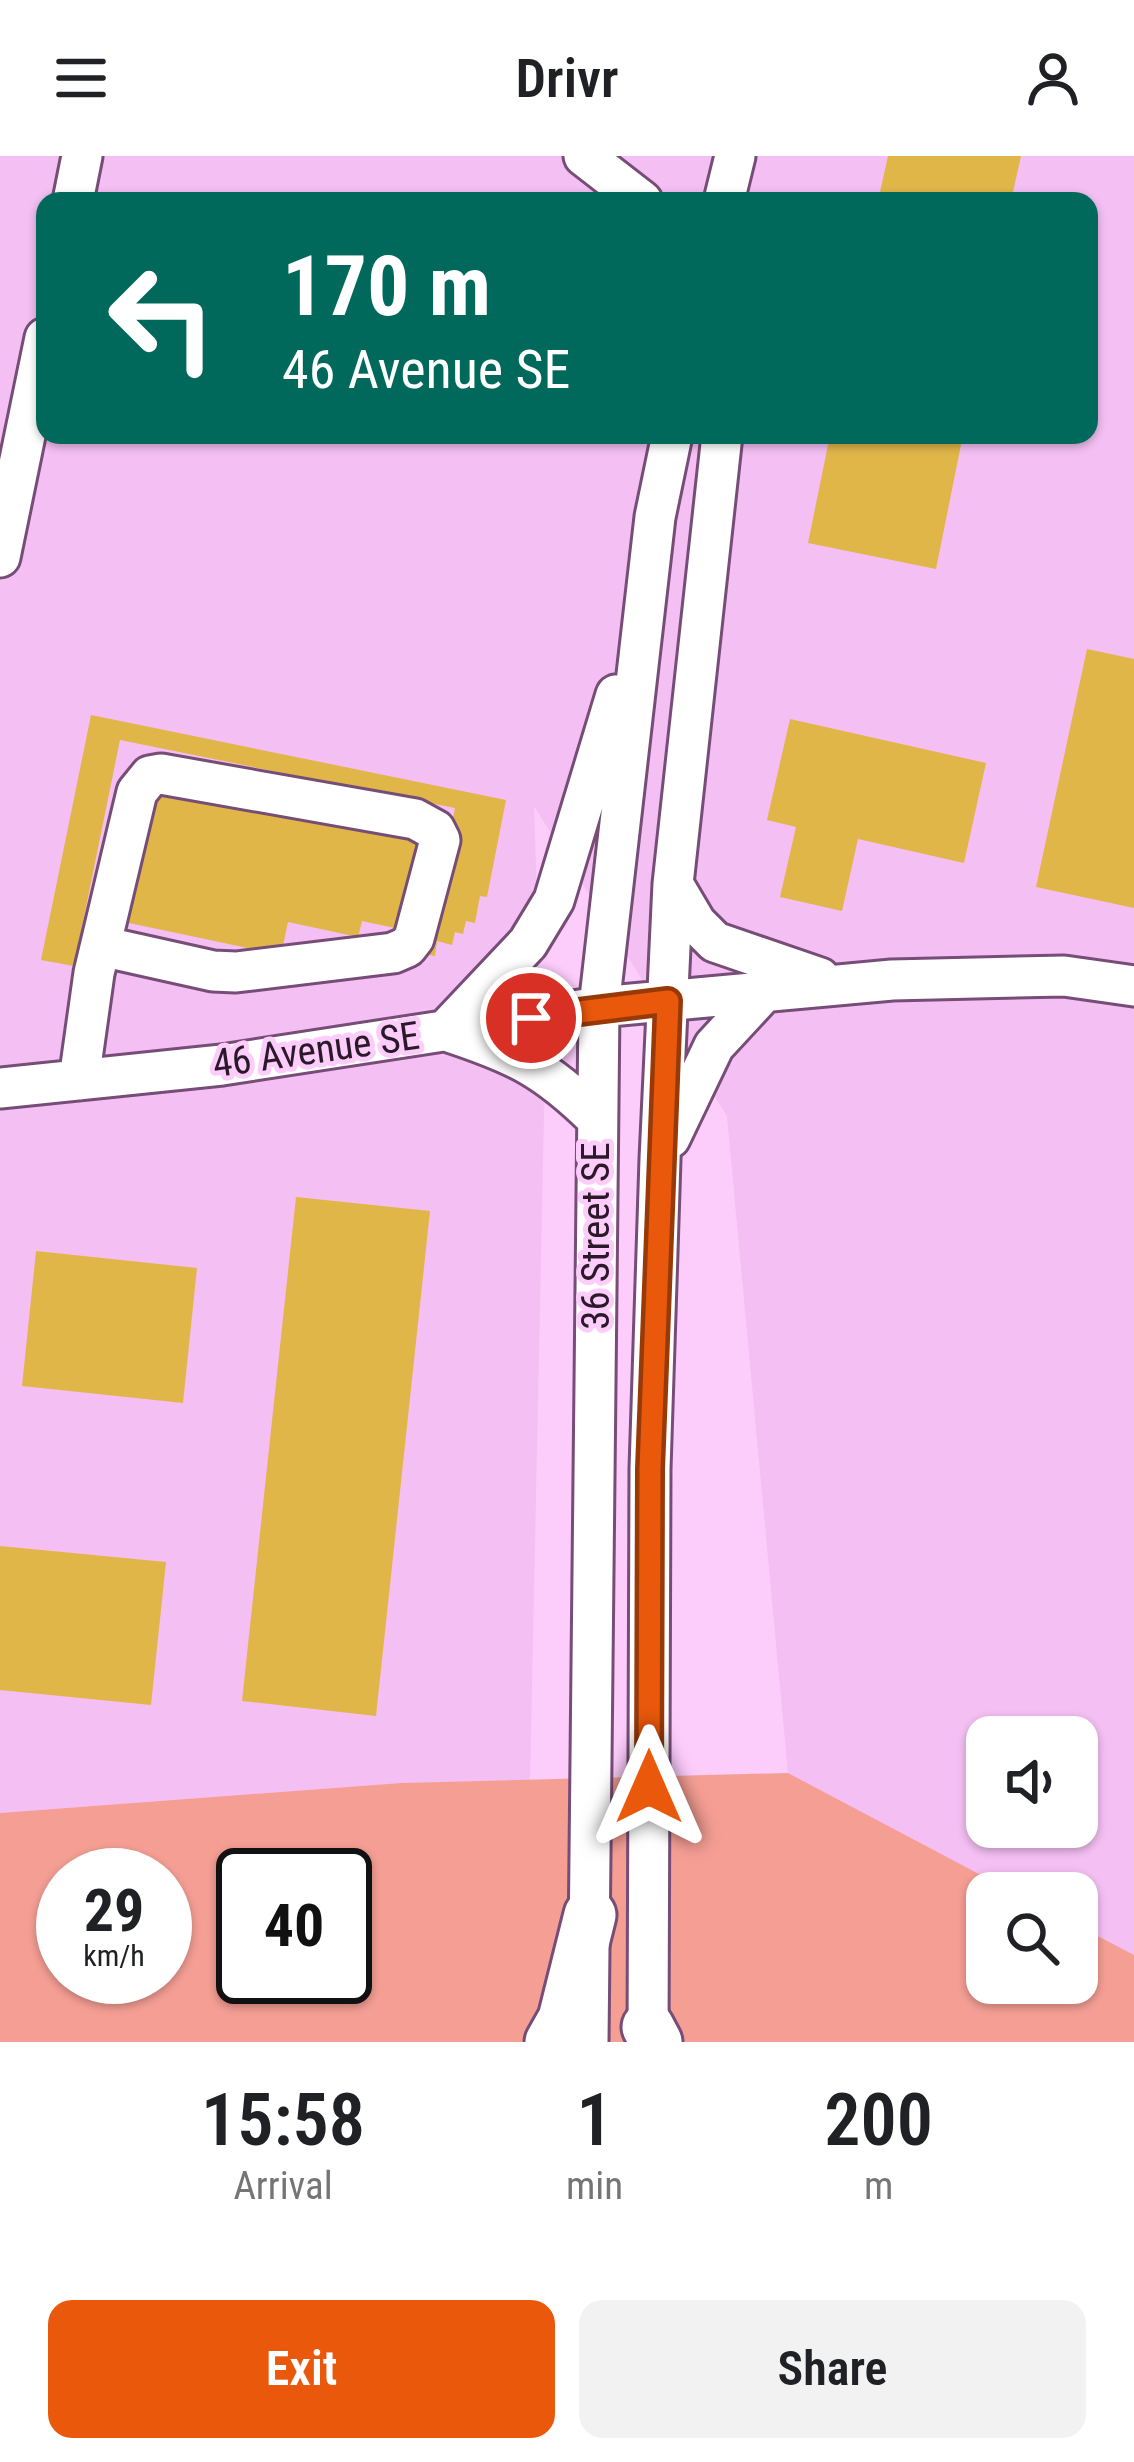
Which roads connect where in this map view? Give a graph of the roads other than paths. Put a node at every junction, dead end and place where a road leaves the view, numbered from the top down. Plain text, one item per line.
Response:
1 (82, 156) edge
2 (584, 156) edge
3 (735, 156) edge
4 (758, 156) edge
5 (75, 192) edge
6 (630, 192) edge
7 (726, 192) edge
8 (753, 192) edge
9 (36, 382) edge
10 (670, 444) edge
11 (721, 444) edge
12 (0, 557) edge
13 (642, 629) junction
14 (673, 884) junction
15 (101, 946) junction
16 (842, 985) junction
17 (1134, 986) edge
18 (764, 992) junction
19 (668, 1001) junction
20 (599, 1007) junction
21 (445, 1031) junction
22 (80, 1080) junction
23 (0, 1088) edge
24 (596, 1117) junction
25 (660, 1159) junction
26 (590, 1916) junction
27 (650, 2037) edge
28 (551, 2042) edge
29 (588, 2042) edge

1 - 5 street
2 - 6 street
3 - 7 street
4 - 8 street
9 - 12 street
10 - 13 street, 36 Street SE
11 - 14 street, 36 Street SE
13 - 20 street, 36 Street SE
13 - 21 street
14 - 16 street
14 - 19 street, 36 Street SE
15 - 15 street
15 - 22 street
16 - 17 street, 46 Avenue SE
16 - 18 street, 46 Avenue SE
18 - 19 street, 46 Avenue SE
18 - 25 street
19 - 20 street, 46 Avenue SE
19 - 25 street, 36 Street SE
20 - 21 street, 46 Avenue SE
20 - 24 street, 36 Street SE
21 - 22 street, 46 Avenue SE
21 - 24 street
22 - 23 street, 46 Avenue SE
24 - 26 street, 36 Street SE
25 - 27 street, 36 Street SE
26 - 28 main road
26 - 29 street, 36 Street SE

